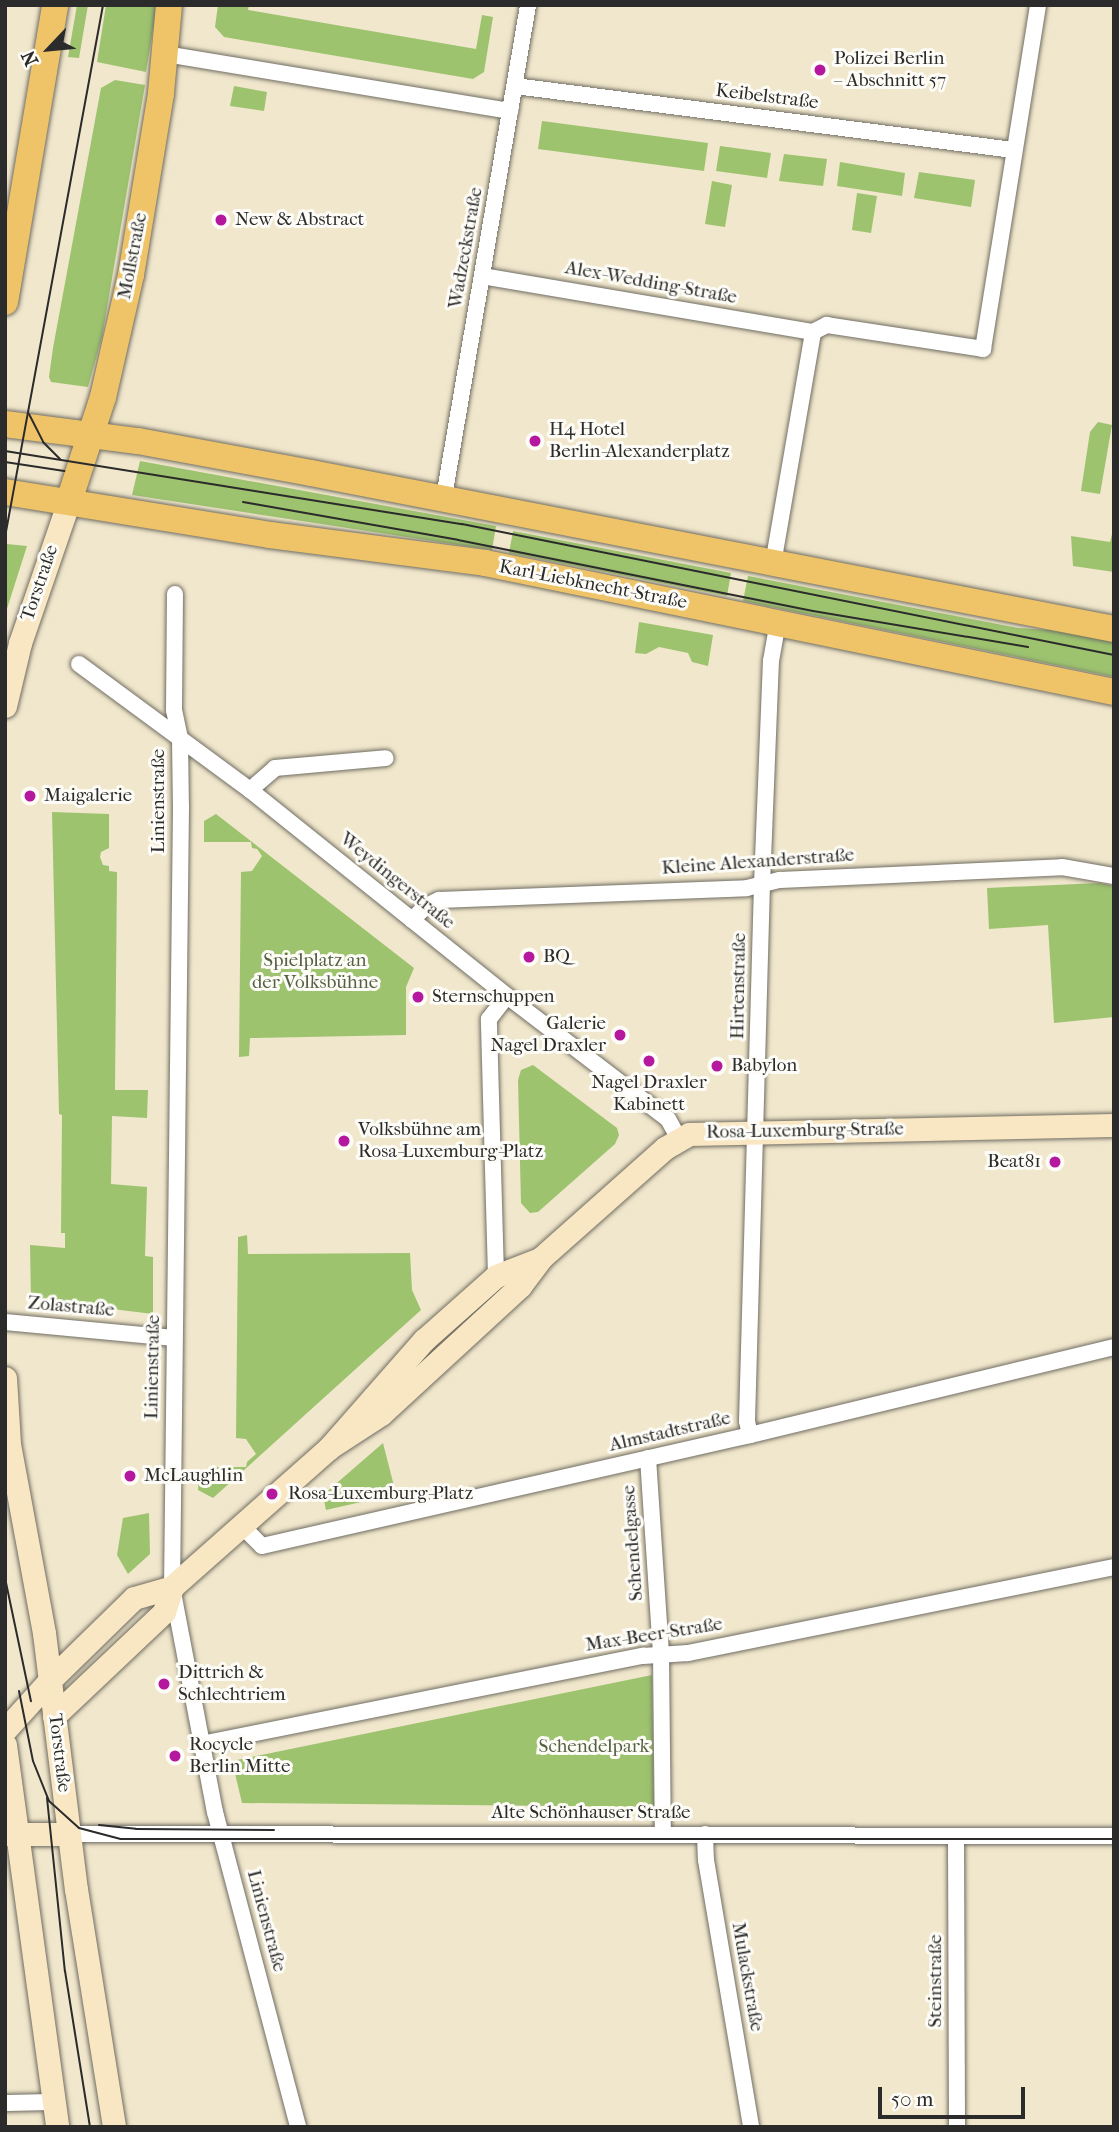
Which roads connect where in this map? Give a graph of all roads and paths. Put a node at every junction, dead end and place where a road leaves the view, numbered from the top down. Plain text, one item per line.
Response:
1 (55, 5) edge
2 (169, 5) edge
3 (528, 5) edge
4 (1038, 5) edge
5 (165, 54) junction
6 (515, 86) junction
7 (510, 111) junction
8 (1013, 150) junction
9 (482, 276) junction
10 (5, 302) edge
11 (813, 332) junction
12 (5, 424) edge
13 (91, 434) junction
14 (5, 492) edge
15 (444, 497) junction
16 (69, 501) junction
17 (773, 565) junction
18 (175, 594) dead end
19 (778, 622) junction
20 (1114, 629) edge
21 (79, 664) dead end
22 (1114, 692) edge
23 (5, 706) edge
24 (180, 739) junction
25 (386, 758) dead end
26 (250, 790) junction
27 (1114, 876) edge
28 (762, 884) junction
29 (412, 919) junction
30 (506, 996) junction
31 (1114, 1125) edge
32 (756, 1132) junction
33 (679, 1139) junction
34 (541, 1258) junction
35 (496, 1276) junction
36 (5, 1322) edge
37 (174, 1338) junction
38 (1114, 1347) edge
39 (5, 1378) edge
40 (750, 1435) junction
41 (329, 1448) junction
42 (648, 1458) junction
43 (242, 1526) junction
44 (1114, 1567) edge
45 (172, 1587) junction
46 (661, 1654) junction
47 (50, 1680) junction
48 (54, 1716) junction
49 (5, 1730) edge
50 (201, 1744) junction
51 (5, 1745) edge
52 (222, 1833) junction
53 (12, 1834) edge
54 (69, 1834) junction
55 (705, 1834) junction
56 (663, 1835) junction
57 (956, 1836) junction
58 (1114, 1836) edge
59 (53, 2102) junction
60 (5, 2103) edge
61 (57, 2127) edge
62 (114, 2127) edge
63 (298, 2127) edge
64 (751, 2127) edge
65 (957, 2127) edge

1 - 10 main road
2 - 5 main road, Mollstraße
3 - 6 street, Wadzeckstraße
4 - 8 street
5 - 7 street
5 - 13 main road, Mollstraße
6 - 7 street, Wadzeckstraße
6 - 8 street, Keibelstraße
7 - 9 street, Wadzeckstraße
8 - 11 street, Alex-Wedding-Straße
9 - 11 street, Alex-Wedding-Straße
9 - 15 street, Wadzeckstraße
11 - 17 street
12 - 13 main road
13 - 15 main road
13 - 16 main road, Mollstraße
14 - 16 main road, Karl-Liebknecht-Straße
15 - 17 main road
16 - 19 main road, Karl-Liebknecht-Straße
16 - 23 street, Torstraße
17 - 20 main road
18 - 24 street, Linienstraße
19 - 22 main road, Karl-Liebknecht-Straße
19 - 28 street, Hirtenstraße
21 - 24 street, Weydingerstraße
24 - 26 street, Weydingerstraße
24 - 37 street, Linienstraße
25 - 26 street
26 - 29 street, Weydingerstraße
27 - 28 street, Kleine Alexanderstraße
28 - 29 street, Kleine Alexanderstraße
28 - 32 street, Hirtenstraße
29 - 30 street, Weydingerstraße
30 - 33 street, Weydingerstraße
30 - 35 street
31 - 32 street, Rosa-Luxemburg-Straße
32 - 33 street, Rosa-Luxemburg-Straße
32 - 40 street, Hirtenstraße
33 - 34 street, Rosa-Luxemburg-Straße
34 - 35 street, Rosa-Luxemburg-Straße
34 - 41 street, Rosa-Luxemburg-Straße
35 - 41 street, Rosa-Luxemburg-Straße
36 - 37 street, Zolastraße
37 - 45 street, Linienstraße
38 - 40 street, Almstadtstraße
39 - 47 street, Torstraße
40 - 42 street, Almstadtstraße
41 - 43 street, Rosa-Luxemburg-Straße
42 - 43 street, Almstadtstraße
42 - 46 street, Schendelgasse
43 - 45 street, Rosa-Luxemburg-Straße
44 - 46 street, Max-Beer-Straße
45 - 47 street, Rosa-Luxemburg-Straße
45 - 48 street, Rosa-Luxemburg-Straße
45 - 50 street, Linienstraße
46 - 50 street, Max-Beer-Straße
46 - 56 street, Schendelgasse
47 - 48 street, Torstraße
47 - 49 street, Rosa-Luxemburg-Straße
48 - 54 street, Torstraße
50 - 52 street, Linienstraße
51 - 53 street
52 - 54 street, Alte Schönhauser Straße
52 - 56 street, Alte Schönhauser Straße
52 - 63 street, Linienstraße
53 - 54 street
53 - 59 street
54 - 62 street, Torstraße
55 - 56 street, Alte Schönhauser Straße
55 - 57 street, Alte Schönhauser Straße
55 - 64 street, Mulackstraße
57 - 58 street, Alte Schönhauser Straße
57 - 65 street, Steinstraße
59 - 60 street
59 - 61 street

